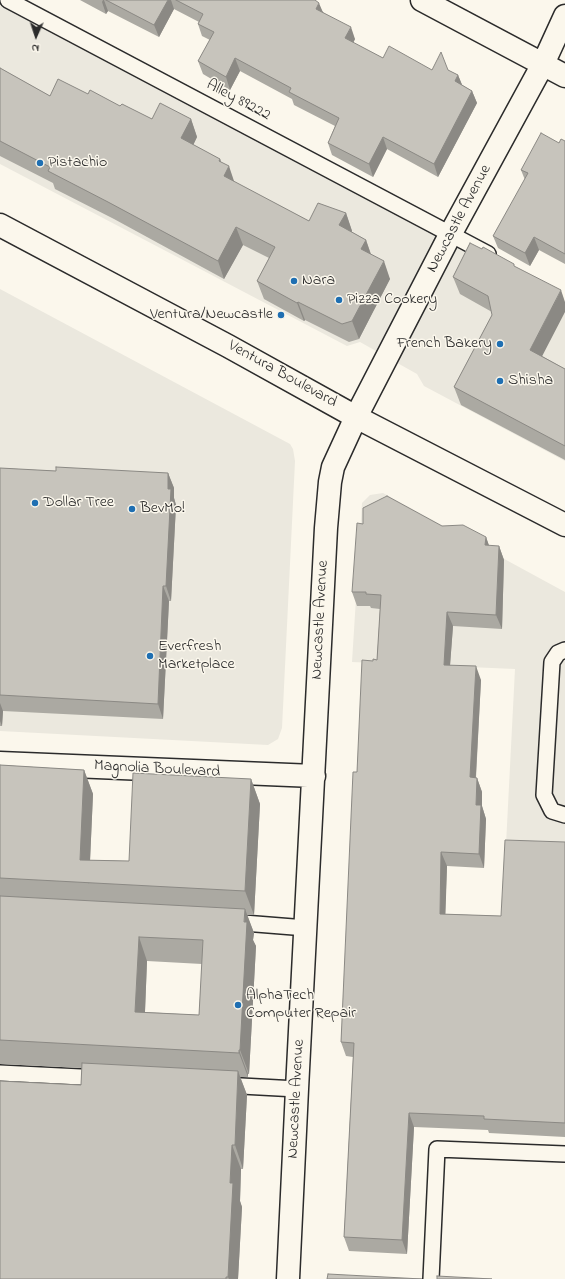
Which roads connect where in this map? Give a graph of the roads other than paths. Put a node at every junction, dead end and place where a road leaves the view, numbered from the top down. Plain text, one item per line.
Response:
1 (8, 0) edge
2 (422, 0) edge
3 (565, 16) edge
4 (543, 64) junction
5 (565, 76) edge
6 (0, 225) edge
7 (451, 233) junction
8 (499, 259) edge
9 (356, 417) junction
10 (565, 525) edge
11 (565, 650) edge
12 (0, 763) edge
13 (314, 776) junction
14 (565, 815) edge
15 (218, 922) edge
16 (306, 928) junction
17 (0, 1073) edge
18 (118, 1079) edge
19 (212, 1084) edge
20 (297, 1089) junction
21 (565, 1154) edge
22 (288, 1279) edge
23 (431, 1279) edge

1 - 7 lane, Alley 89222
2 - 4 street
3 - 4 street, Newcastle Avenue
4 - 5 street
4 - 7 street, Newcastle Avenue
6 - 9 street, Ventura Boulevard
7 - 8 lane, Alley 89222
7 - 9 street, Newcastle Avenue
9 - 10 street, Ventura Boulevard
9 - 13 street, Newcastle Avenue
11 - 14 lane
12 - 13 street, Magnolia Boulevard
13 - 16 street, Newcastle Avenue
15 - 16 lane
16 - 20 street, Newcastle Avenue
17 - 18 lane
19 - 20 lane
20 - 22 street, Newcastle Avenue
21 - 23 lane

